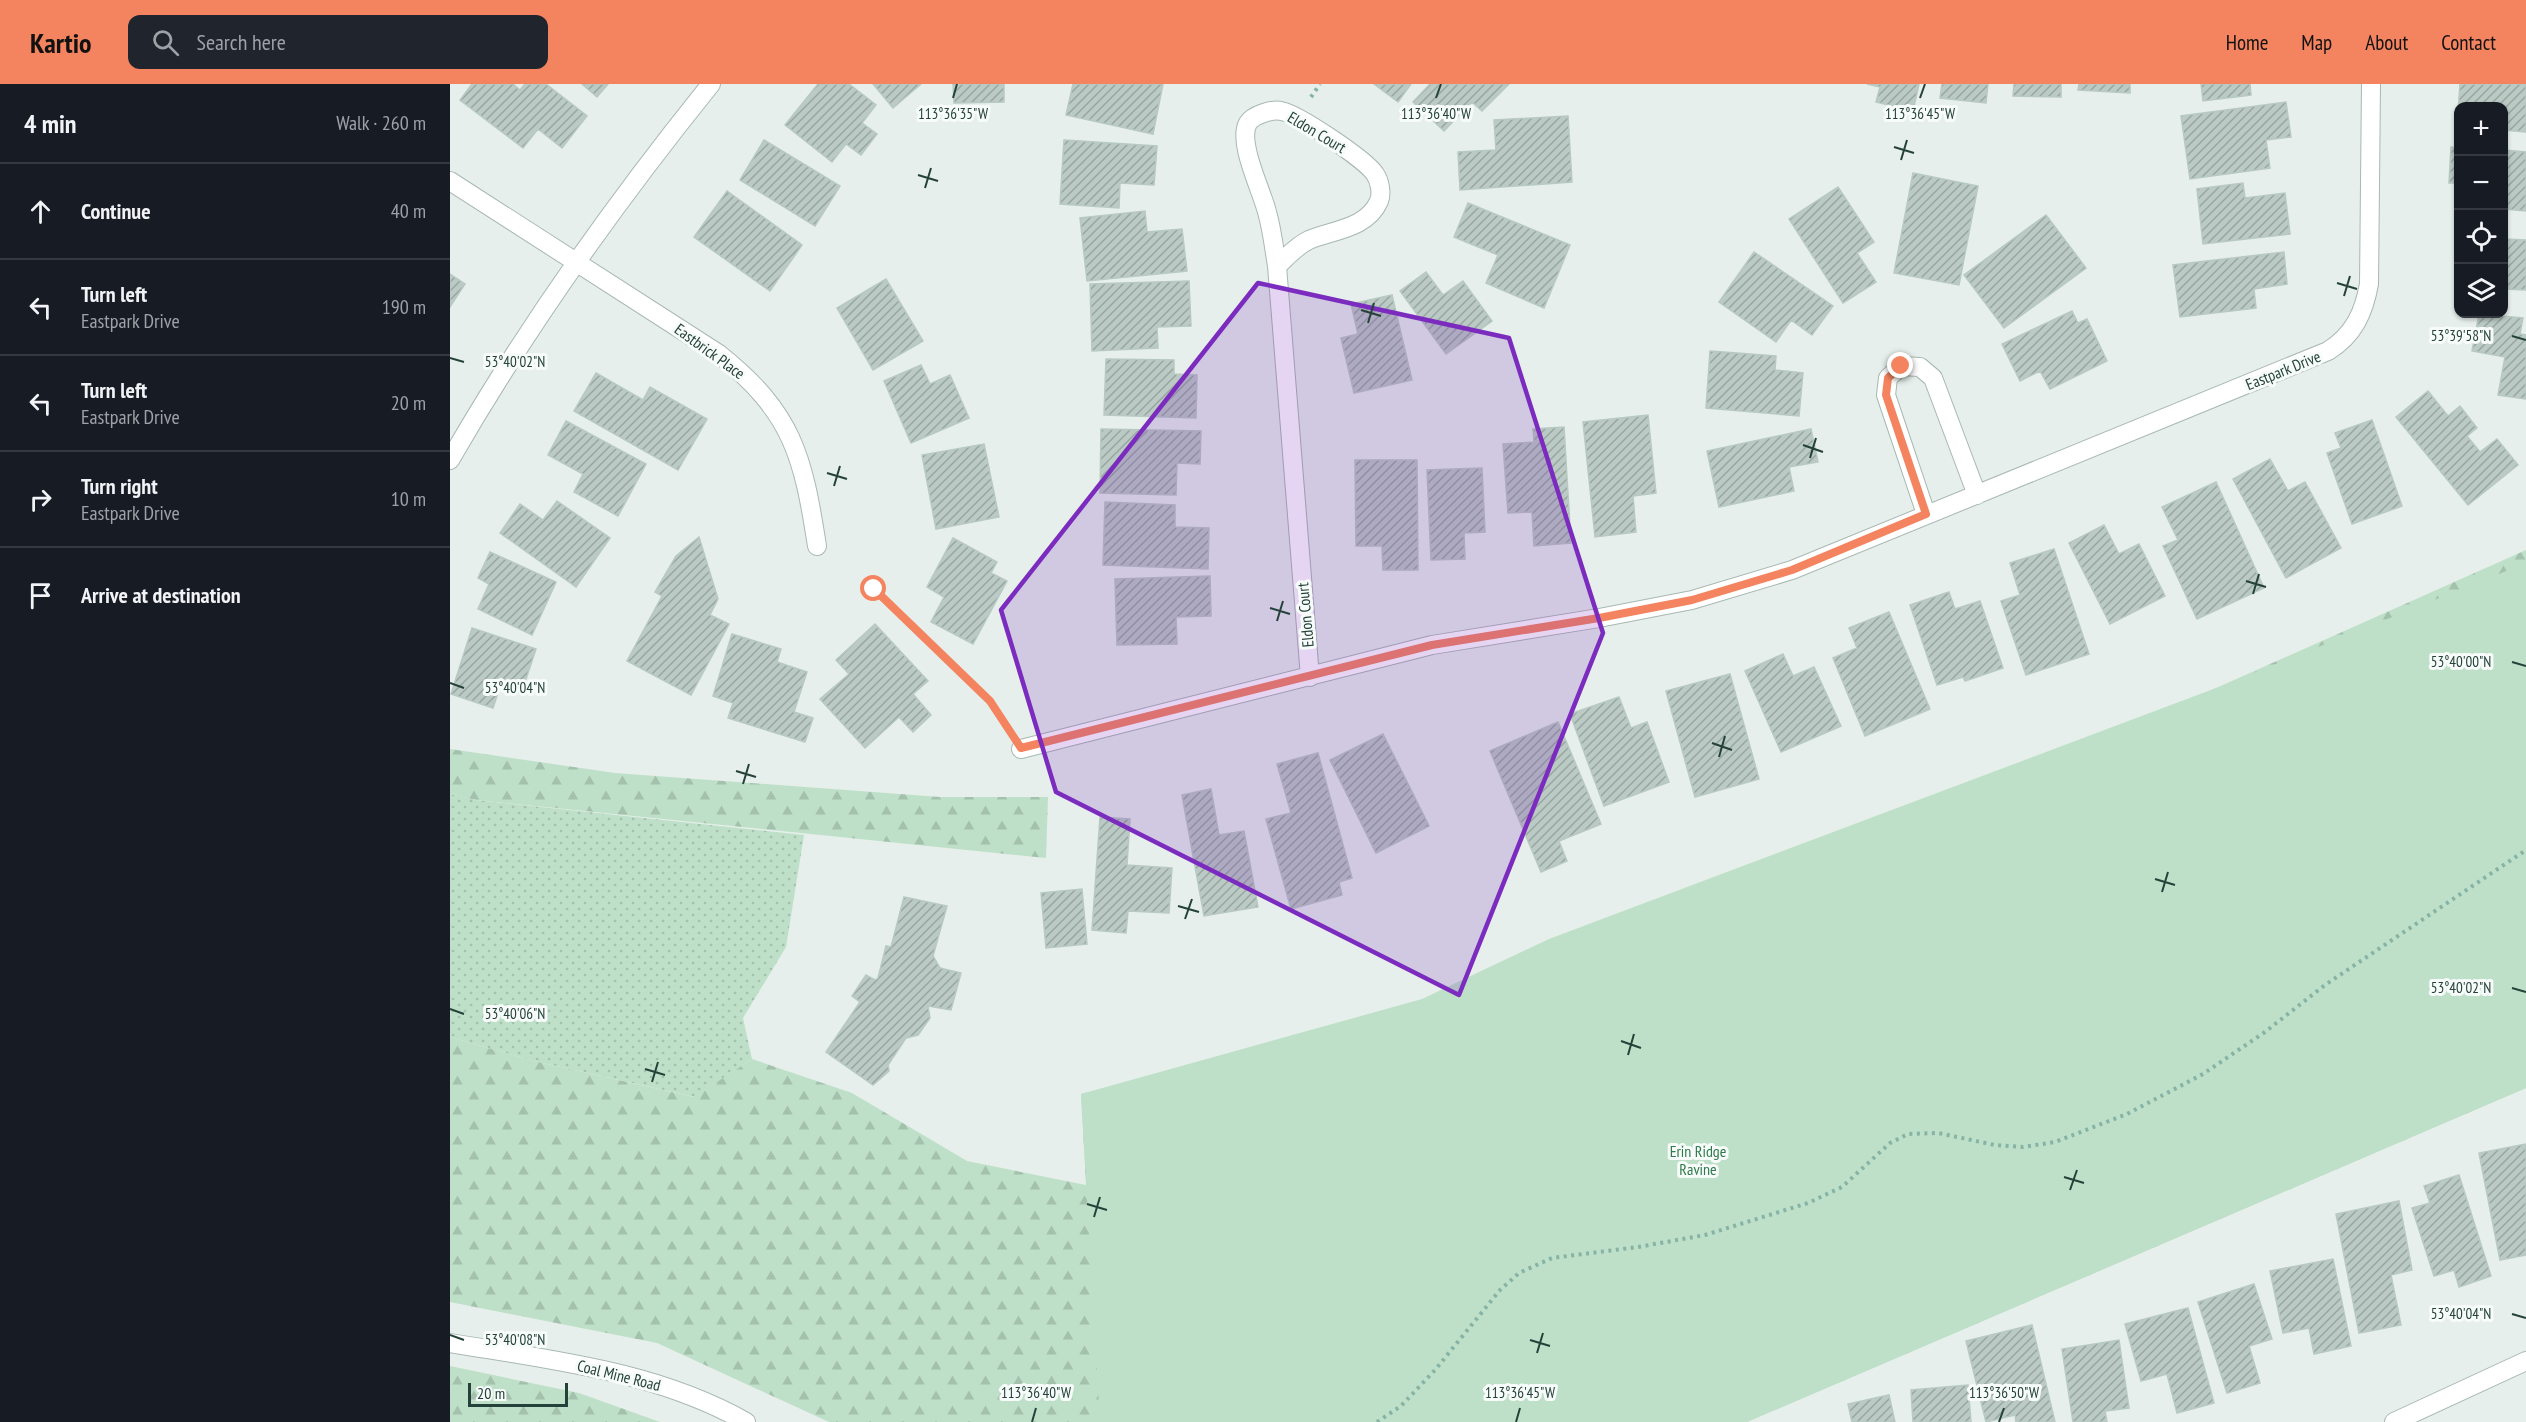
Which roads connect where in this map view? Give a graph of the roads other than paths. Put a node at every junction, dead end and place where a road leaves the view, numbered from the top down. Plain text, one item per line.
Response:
1 (711, 84) edge
2 (2371, 84) edge
3 (450, 181) edge
4 (576, 262) junction
5 (1277, 266) junction
6 (450, 460) edge
7 (1977, 495) junction
8 (1926, 514) junction
9 (817, 546) dead end
10 (1310, 677) junction
11 (1021, 748) road end
12 (450, 1343) edge
13 (2524, 1367) edge
14 (746, 1422) edge
15 (2394, 1422) edge

1 - 4 street
2 - 7 street, Eastpark Drive
3 - 4 street, Eastbrick Place
4 - 6 street
4 - 9 street, Eastbrick Place
5 - 5 street, Eldon Court
5 - 10 street, Eldon Court
7 - 8 street, Eastpark Drive
7 - 8 street
8 - 10 street, Eastpark Drive
10 - 11 street, Eastpark Drive
12 - 14 street, Coal Mine Road
13 - 15 street

